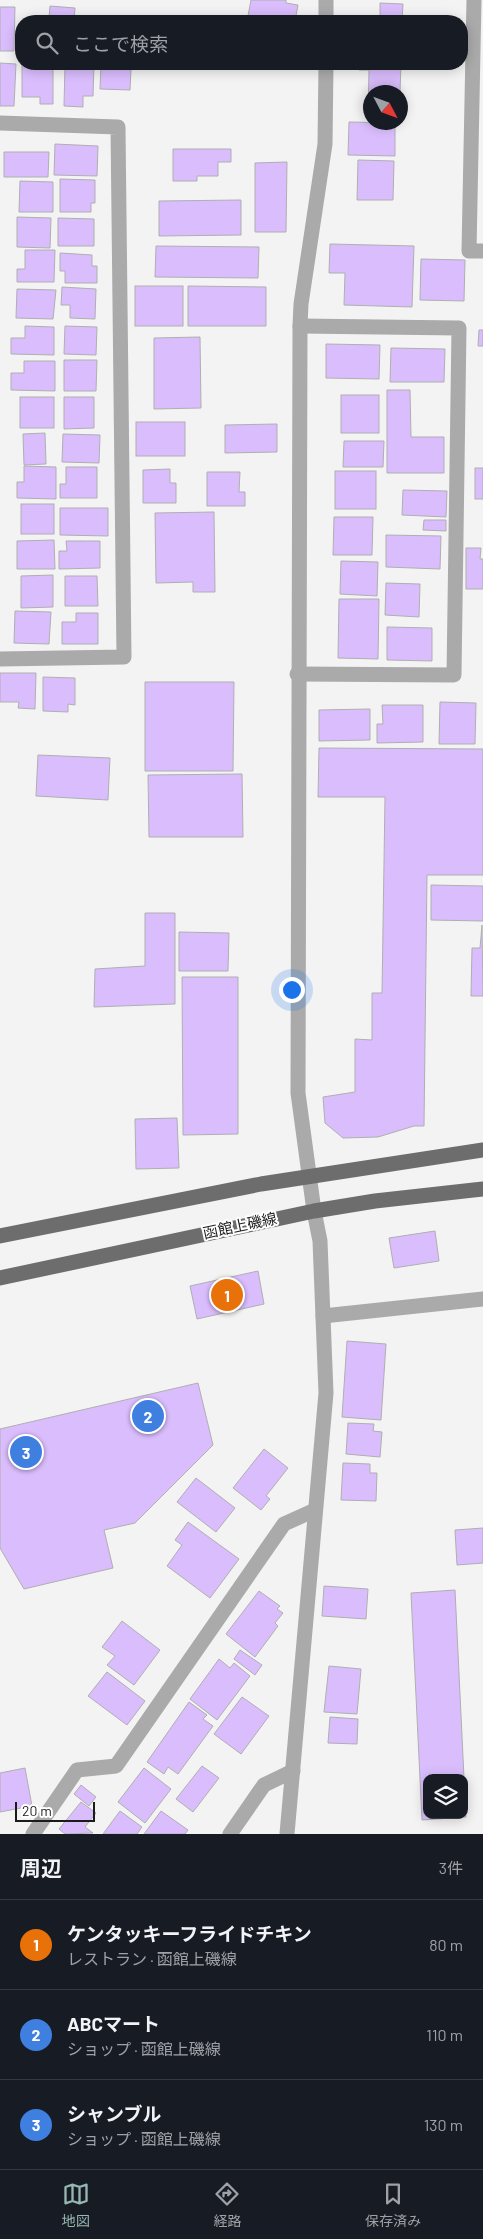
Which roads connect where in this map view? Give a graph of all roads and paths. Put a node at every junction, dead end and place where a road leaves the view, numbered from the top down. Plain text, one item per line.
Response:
1 (326, 0) edge
2 (474, 0) edge
3 (326, 15) edge
4 (326, 70) edge
5 (0, 123) edge
6 (483, 251) edge
7 (300, 326) junction
8 (0, 659) edge
9 (297, 674) junction
10 (483, 1150) edge
11 (309, 1176) junction
12 (483, 1189) edge
13 (314, 1211) junction
14 (0, 1236) edge
15 (0, 1278) edge
16 (483, 1299) edge
17 (323, 1316) junction
18 (315, 1510) junction
19 (293, 1771) junction
20 (34, 1834) edge
21 (230, 1834) edge
22 (287, 1834) edge

1 - 3 street
2 - 6 street
4 - 7 street
5 - 8 street
7 - 9 street
7 - 9 street
9 - 11 street
10 - 11 main road
11 - 13 street
11 - 14 main road
12 - 13 main road, 函館上磯線
13 - 15 main road, 函館上磯線
13 - 17 street
16 - 17 street
17 - 18 street
18 - 19 street
18 - 20 street
19 - 21 street
19 - 22 street

